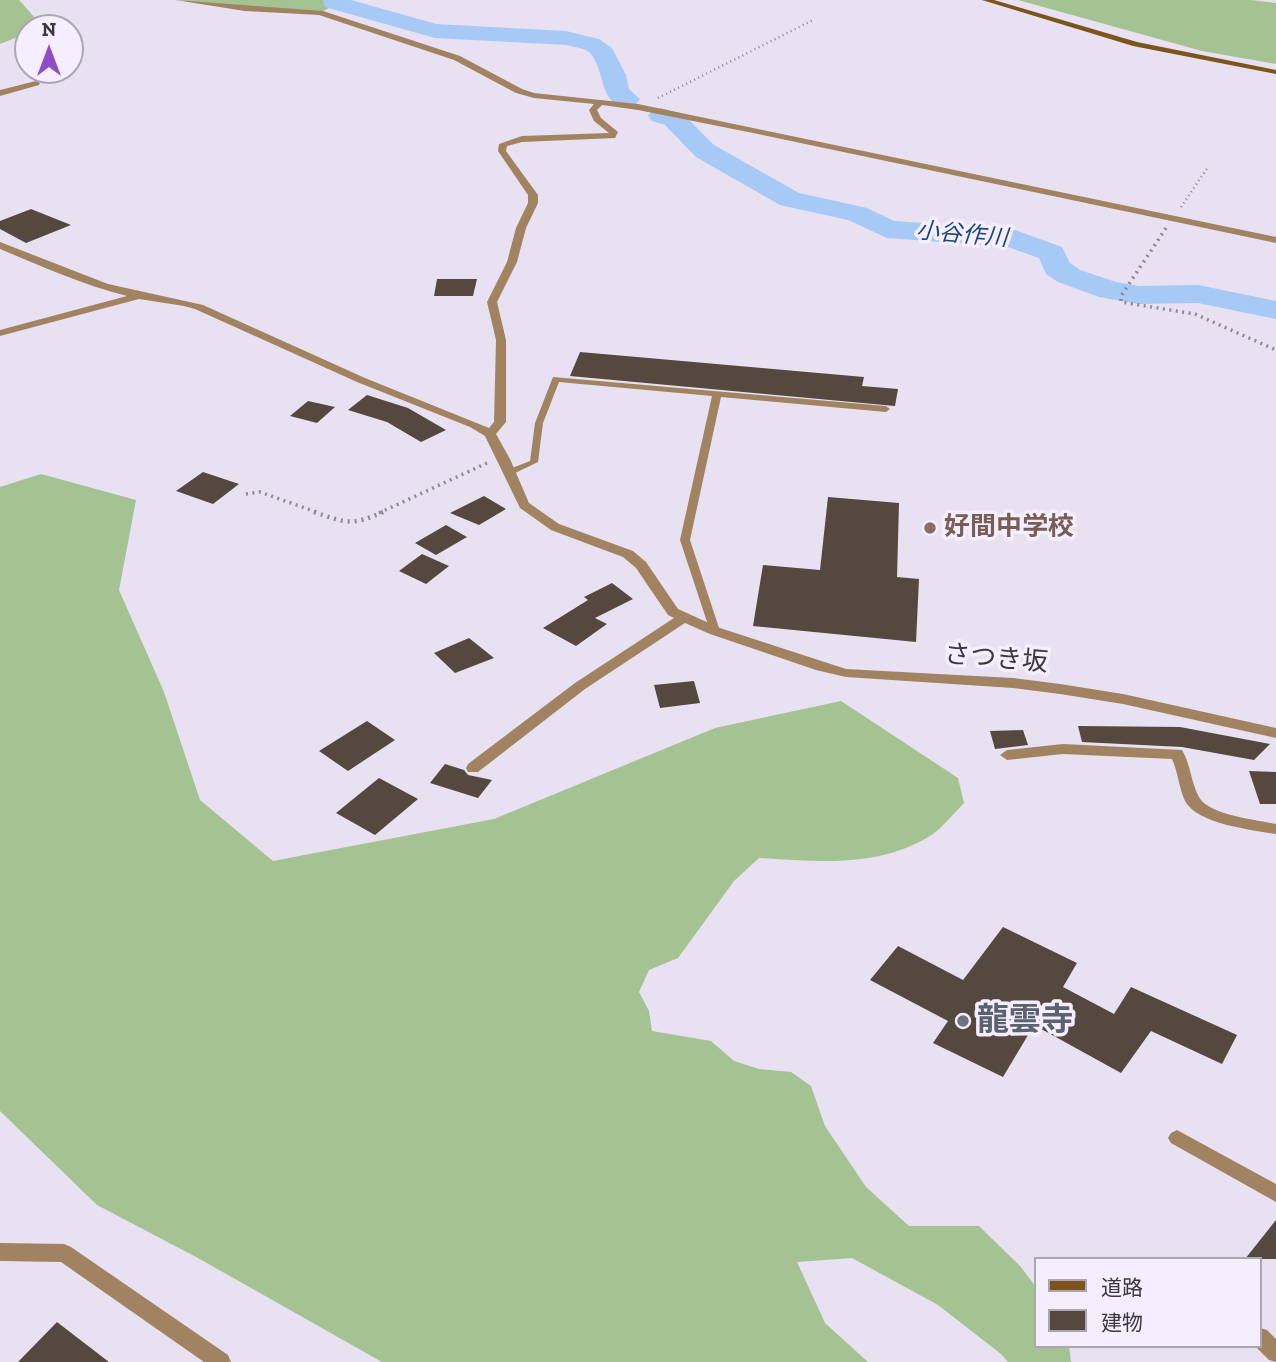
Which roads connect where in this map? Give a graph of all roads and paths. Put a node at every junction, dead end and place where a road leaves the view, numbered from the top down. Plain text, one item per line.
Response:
1 (179, 0) edge
2 (986, 0) edge
3 (813, 20) dead end
4 (1276, 72) edge
5 (32, 84) edge
6 (0, 93) edge
7 (601, 102) junction
8 (638, 107) junction
9 (1276, 240) edge
10 (0, 245) edge
11 (1124, 291) dead end
12 (139, 296) junction
13 (0, 332) edge
14 (1276, 350) edge
15 (717, 394) junction
16 (886, 409) dead end
17 (490, 434) junction
18 (505, 459) junction
19 (510, 472) junction
20 (246, 494) dead end
21 (683, 618) junction
22 (715, 631) junction
23 (1276, 733) edge
24 (1006, 755) dead end
25 (473, 768) dead end
26 (1276, 829) edge
27 (1177, 1138) dead end
28 (1276, 1194) edge
29 (0, 1252) edge
30 (1262, 1339) edge
31 (1276, 1353) edge
32 (221, 1362) edge

1 - 7 street
2 - 4 street
3 - 8 path
5 - 6 street
7 - 8 street
7 - 17 street
8 - 9 street
10 - 12 street
11 - 14 path
12 - 13 street
12 - 17 street
15 - 16 lane
15 - 19 lane
15 - 22 lane
17 - 18 street
18 - 19 street
18 - 20 path
19 - 21 street
21 - 22 street, さつき坂
21 - 25 street
22 - 23 street, さつき坂
24 - 26 street
27 - 28 street
29 - 32 street
30 - 31 street

